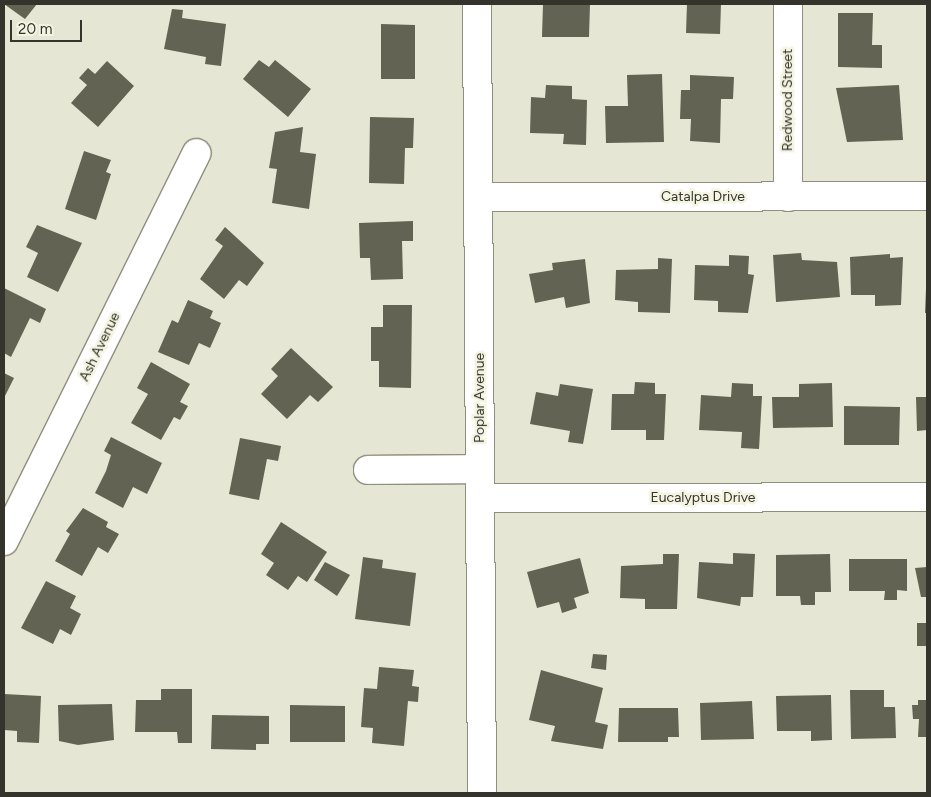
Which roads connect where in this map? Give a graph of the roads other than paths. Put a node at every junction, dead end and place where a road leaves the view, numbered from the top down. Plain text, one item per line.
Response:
1 (476, 4) edge
2 (788, 4) edge
3 (197, 153) dead end
4 (927, 196) edge
5 (479, 197) junction
6 (788, 197) junction
7 (480, 469) junction
8 (368, 470) dead end
9 (927, 497) edge
10 (480, 498) junction
11 (4, 541) edge
12 (482, 793) edge

1 - 5 street, Poplar Avenue
2 - 6 street, Redwood Street
3 - 11 street, Ash Avenue
4 - 6 street, Catalpa Drive
5 - 6 street, Catalpa Drive
5 - 7 street, Poplar Avenue
7 - 8 street
7 - 10 street, Poplar Avenue
9 - 10 street, Eucalyptus Drive
10 - 12 street, Poplar Avenue

